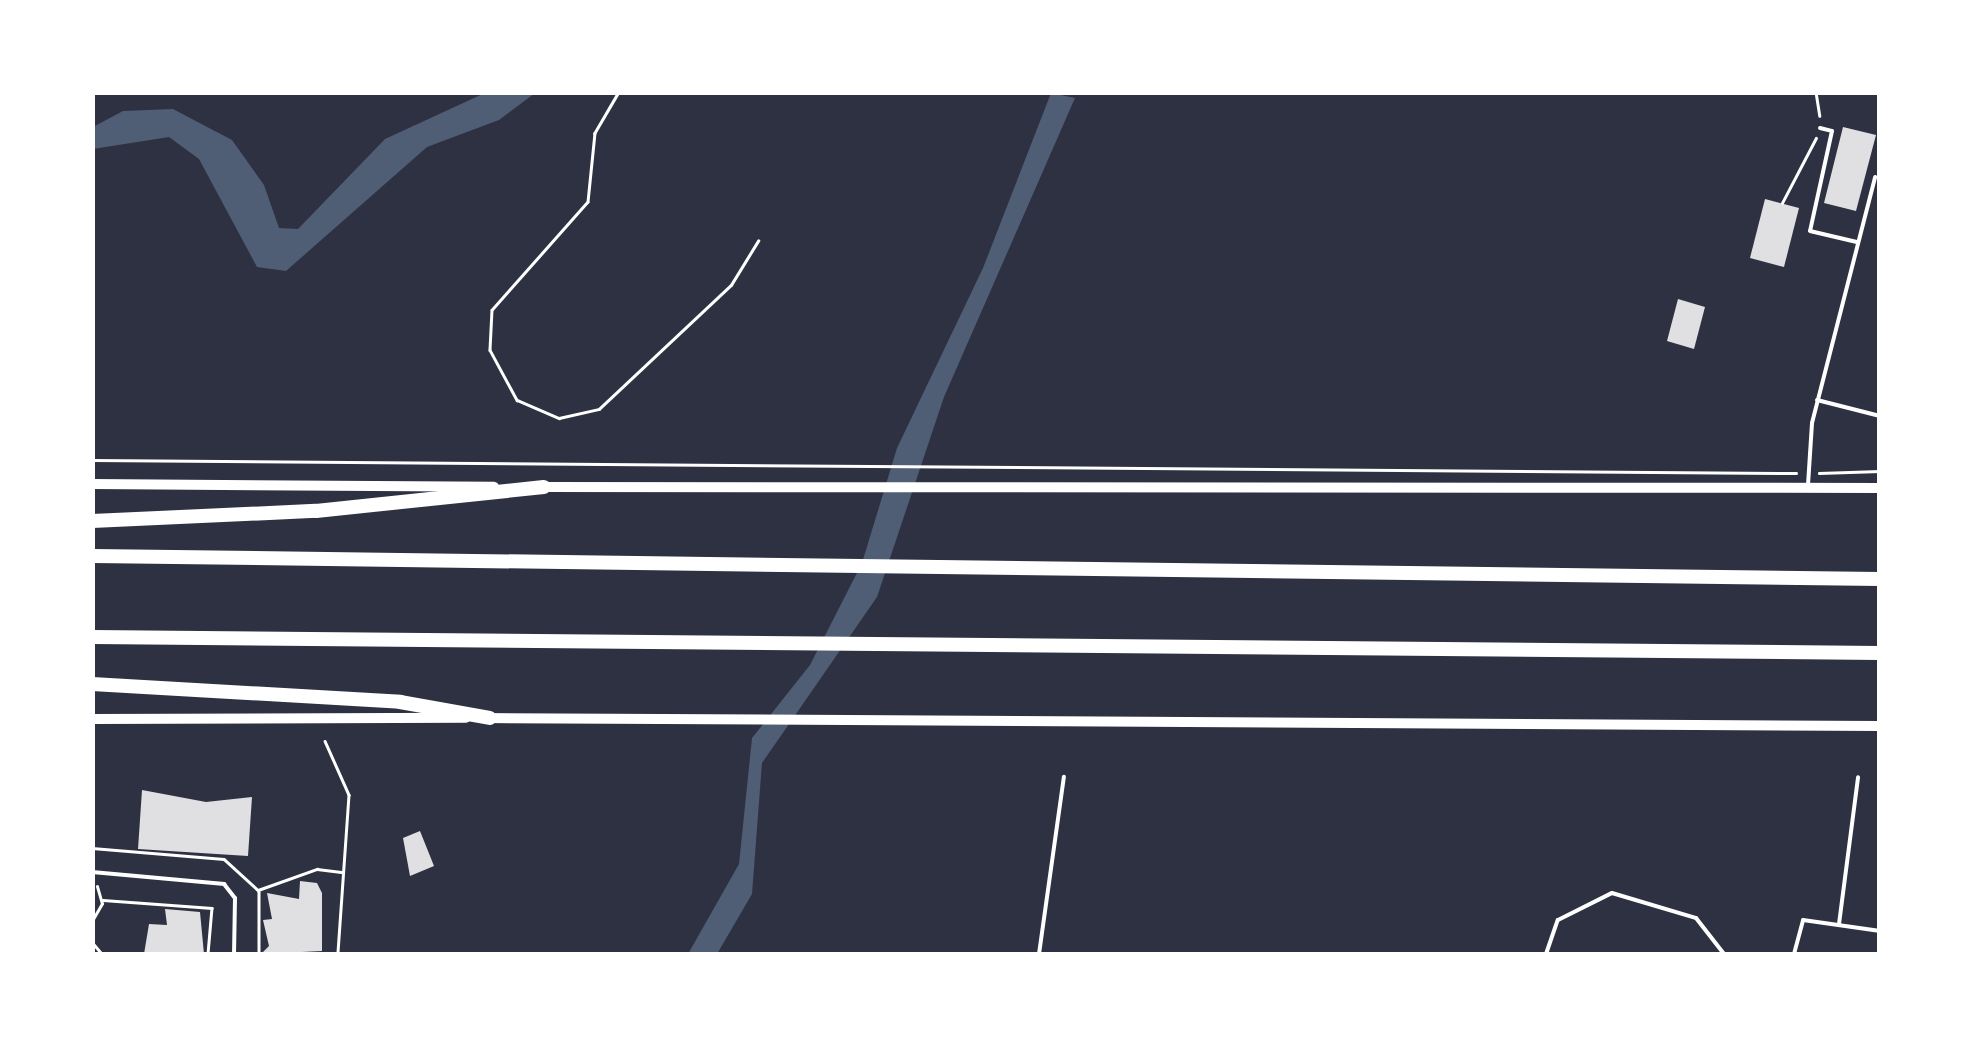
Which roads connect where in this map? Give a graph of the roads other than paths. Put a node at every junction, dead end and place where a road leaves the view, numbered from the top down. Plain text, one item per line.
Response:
1 (1820, 128) road end
2 (1875, 178) dead end
3 (1857, 242) junction
4 (1817, 400) junction
5 (1880, 416) edge
6 (92, 484) edge
7 (544, 487) junction
8 (1880, 488) edge
9 (1808, 490) junction
10 (92, 520) edge
11 (92, 556) edge
12 (1880, 579) edge
13 (92, 637) edge
14 (1880, 654) edge
15 (92, 684) edge
16 (490, 718) junction
17 (92, 720) edge
18 (1880, 726) edge
19 (1064, 777) dead end
20 (1858, 777) dead end
21 (92, 872) edge
22 (1838, 924) junction
23 (1880, 931) edge
24 (234, 954) edge
25 (1039, 954) edge
26 (1546, 954) edge
27 (1724, 954) edge
28 (1794, 954) edge

1 - 3 lane
2 - 3 lane
3 - 4 lane
4 - 5 lane
4 - 9 lane
6 - 7 main road
7 - 9 main road
7 - 10 highway
8 - 9 main road
11 - 12 highway
13 - 14 highway
15 - 16 highway
16 - 17 main road
16 - 18 main road
19 - 25 lane
20 - 22 lane
21 - 24 lane
22 - 23 lane
22 - 28 lane
26 - 27 lane

